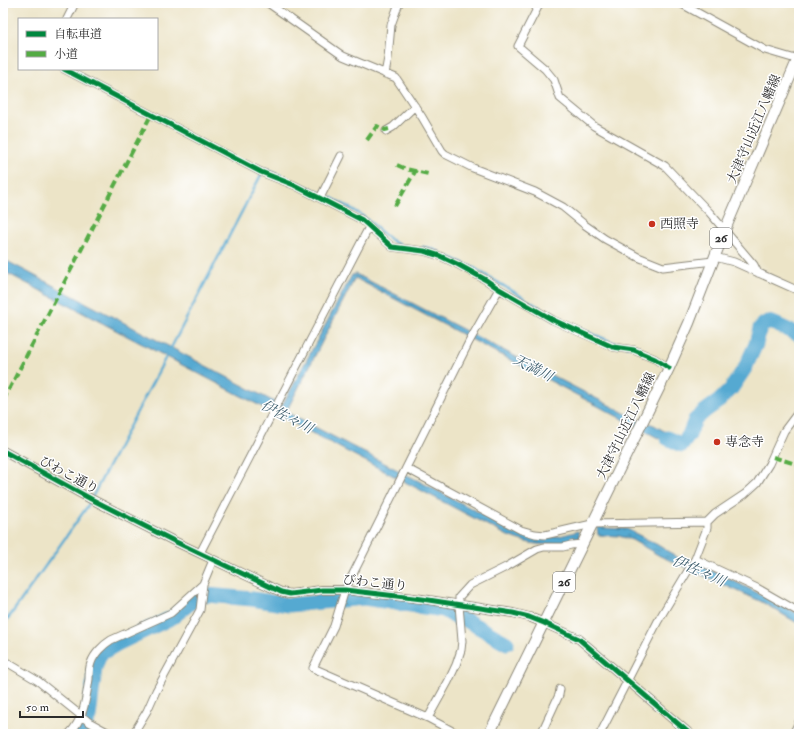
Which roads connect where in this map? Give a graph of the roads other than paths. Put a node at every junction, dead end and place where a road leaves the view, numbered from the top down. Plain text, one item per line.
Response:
1 (75, 3) edge
2 (268, 3) edge
3 (399, 3) edge
4 (540, 3) edge
5 (680, 3) edge
6 (67, 18) edge
7 (798, 59) edge
8 (66, 70) edge
9 (385, 74) junction
10 (416, 106) junction
11 (386, 131) dead end
12 (342, 156) dead end
13 (320, 198) junction
14 (369, 227) junction
15 (725, 230) junction
16 (714, 259) junction
17 (758, 273) junction
18 (499, 289) junction
19 (799, 292) edge
20 (669, 368) junction
21 (799, 411) edge
22 (3, 451) edge
23 (406, 469) junction
24 (707, 522) junction
25 (592, 524) junction
26 (552, 535) junction
27 (582, 544) junction
28 (553, 547) junction
29 (200, 553) junction
30 (213, 560) junction
31 (694, 560) junction
32 (203, 584) junction
33 (345, 590) junction
34 (458, 605) junction
35 (799, 612) edge
36 (544, 622) junction
37 (3, 660) edge
38 (628, 680) junction
39 (560, 690) dead end
40 (82, 715) junction
41 (428, 718) junction
42 (799, 722) edge
43 (69, 734) edge
44 (111, 734) edge
45 (133, 734) edge
46 (458, 734) edge
47 (489, 734) edge
48 (541, 734) edge
49 (600, 734) edge
50 (690, 734) edge
51 (799, 734) edge

1 - 6 street
2 - 9 street
3 - 9 street
4 - 15 street
5 - 7 street
7 - 15 main road, 大津守山近江八幡線 / 26
8 - 13 street
9 - 10 street
10 - 11 street
10 - 16 street
12 - 13 street
13 - 14 street
14 - 18 street
14 - 29 street
15 - 16 main road, 大津守山近江八幡線 / 26
15 - 17 street
16 - 17 street
16 - 20 main road, 大津守山近江八幡線 / 26
17 - 19 street
18 - 20 street
18 - 23 street
20 - 25 main road, 大津守山近江八幡線 / 26
21 - 24 street
22 - 29 street, びわこ通り
23 - 26 street
23 - 33 street
24 - 25 street
24 - 31 street
25 - 26 street
25 - 27 main road, 大津守山近江八幡線 / 26
26 - 28 street
27 - 28 street
27 - 36 main road, 大津守山近江八幡線 / 26
28 - 34 street
29 - 30 street, びわこ通り
30 - 32 street
30 - 33 street, びわこ通り
31 - 35 street
31 - 38 street
32 - 40 street
32 - 45 street
33 - 34 street, びわこ通り
33 - 41 street
34 - 36 street, びわこ通り
34 - 41 street
36 - 38 street, びわこ通り
36 - 47 main road, 大津守山近江八幡線 / 26
37 - 40 street
38 - 49 street
38 - 50 street, びわこ通り
39 - 48 street
40 - 43 street
40 - 44 street
41 - 46 street
42 - 51 street

